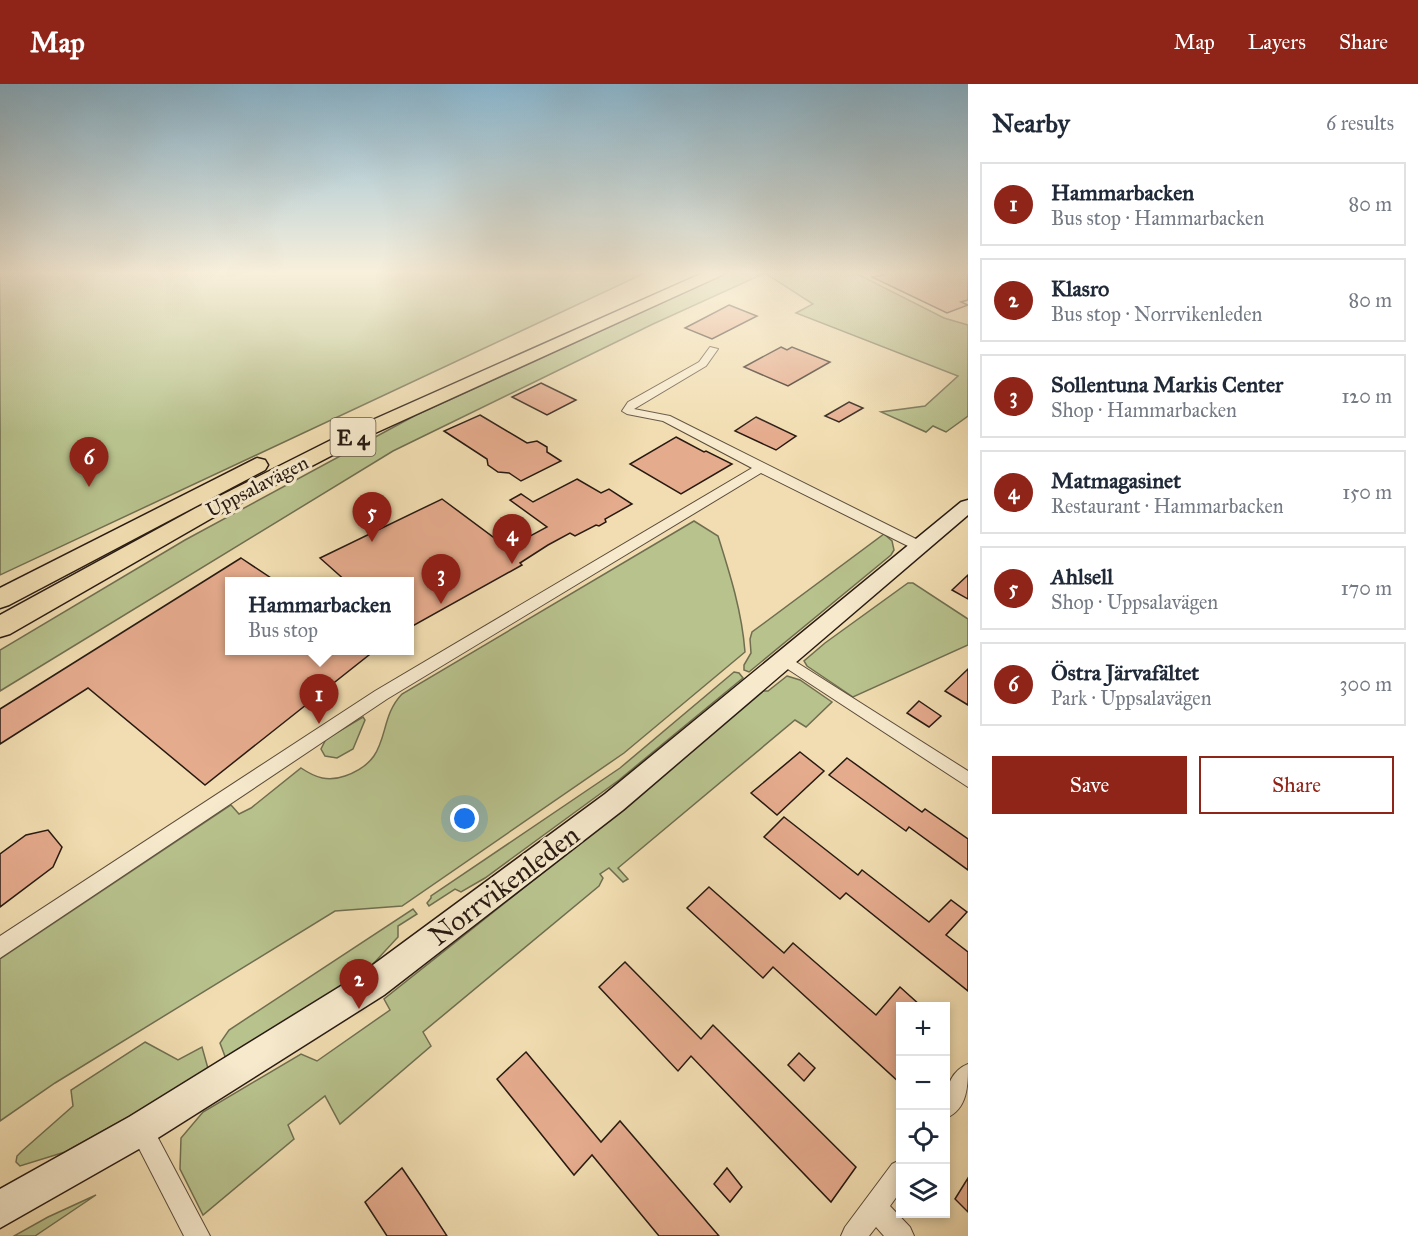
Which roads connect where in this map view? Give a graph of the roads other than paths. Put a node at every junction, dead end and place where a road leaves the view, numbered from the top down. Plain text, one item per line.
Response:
1 (557, 326) edge
2 (598, 326) edge
3 (713, 350) dead end
4 (761, 468) junction
5 (968, 506) edge
6 (921, 547) junction
7 (82, 580) junction
8 (0, 600) edge
9 (0, 627) edge
10 (0, 632) edge
11 (785, 660) junction
12 (968, 780) edge
13 (0, 948) edge
14 (968, 1075) edge
15 (950, 1100) edge
16 (141, 1129) junction
17 (896, 1178) edge
18 (875, 1208) junction
19 (0, 1209) edge
20 (197, 1236) edge
21 (854, 1236) edge
22 (901, 1236) edge

1 - 8 highway, Uppsalavägen / E 4
2 - 7 highway, Uppsalavägen / E 4
3 - 4 street
4 - 6 street
4 - 13 street
5 - 6 main road, Norrvikenleden
6 - 11 main road, Norrvikenleden
7 - 9 highway, Uppsalavägen / E 4
7 - 10 highway
11 - 12 street
11 - 16 main road, Norrvikenleden
14 - 15 street
16 - 19 main road, Norrvikenleden
16 - 20 street
17 - 18 street
18 - 21 street
18 - 22 street

